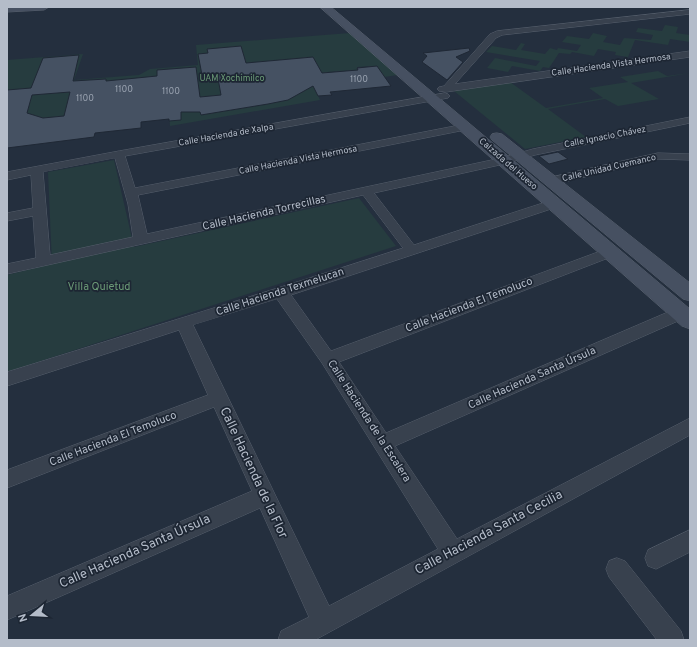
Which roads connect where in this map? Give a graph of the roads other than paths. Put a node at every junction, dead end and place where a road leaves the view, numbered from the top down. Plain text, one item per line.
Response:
1 (44, 7) edge
2 (325, 7) edge
3 (337, 7) edge
4 (7, 9) edge
5 (690, 12) edge
6 (690, 54) edge
7 (454, 80) junction
8 (475, 85) junction
9 (437, 93) junction
10 (690, 120) edge
11 (465, 128) junction
12 (119, 154) junction
13 (521, 156) junction
14 (690, 157) edge
15 (504, 161) junction
16 (37, 171) junction
17 (7, 176) edge
18 (552, 181) junction
19 (366, 190) junction
20 (131, 194) junction
21 (553, 204) junction
22 (40, 211) junction
23 (7, 217) edge
24 (141, 241) junction
25 (411, 250) junction
26 (611, 252) junction
27 (43, 262) junction
28 (7, 269) edge
29 (686, 286) edge
30 (281, 293) junction
31 (685, 317) edge
32 (184, 323) junction
33 (328, 359) junction
34 (7, 380) edge
35 (219, 398) junction
36 (690, 426) edge
37 (383, 443) junction
38 (7, 479) edge
39 (264, 496) junction
40 (690, 541) edge
41 (453, 552) junction
42 (656, 558) dead end
43 (616, 569) dead end
44 (7, 608) edge
45 (324, 622) junction
46 (290, 640) edge
47 (672, 640) edge

1 - 4 main road
2 - 9 main road, Calzada del Hueso
3 - 9 main road, Calzada del Hueso
5 - 7 street
6 - 8 street, Calle Hacienda Vista Hermosa
7 - 8 street
7 - 9 street
8 - 9 street, Calle Hacienda Vista Hermosa
9 - 11 main road, Calzada del Hueso
9 - 12 street, Calle Hacienda de Xalpa
9 - 13 main road, Calzada del Hueso
10 - 13 street, Calle Ignacio Chávez
11 - 15 main road, Calzada del Hueso
11 - 20 street, Calle Hacienda Vista Hermosa
12 - 16 street, Calle Hacienda de Xalpa
12 - 20 street
13 - 15 street, Calle Hacienda Torrecillas
13 - 18 main road, Calzada del Hueso
14 - 18 street, Calle Unidad Cuemanco
15 - 19 street, Calle Hacienda Torrecillas
15 - 21 main road, Calzada del Hueso
16 - 17 street, Calle Hacienda de Xalpa
16 - 22 street
18 - 29 main road, Calzada del Hueso
19 - 24 street, Calle Hacienda Torrecillas
19 - 25 street
20 - 24 street
21 - 25 street, Calle Hacienda Texmelucan
21 - 26 main road, Calzada del Hueso
22 - 23 street
22 - 27 street
24 - 27 street, Calle Hacienda Torrecillas
25 - 30 street, Calle Hacienda Texmelucan
26 - 31 main road, Calzada del Hueso
26 - 33 street, Calle Hacienda El Temoluco
27 - 28 street, Calle Hacienda Torrecillas
30 - 32 street, Calle Hacienda Texmelucan
30 - 33 street, Calle Hacienda de la Escalera
31 - 37 street, Calle Hacienda Santa Úrsula
32 - 34 street, Calle Hacienda Texmelucan
32 - 35 street, Calle Hacienda de la Flor
33 - 37 street, Calle Hacienda de la Escalera
35 - 38 street, Calle Hacienda El Temoluco
35 - 39 street, Calle Hacienda de la Flor
36 - 41 street, Calle Hacienda Santa Cecilia
37 - 41 street, Calle Hacienda de la Escalera
39 - 44 street, Calle Hacienda Santa Úrsula
39 - 45 street, Calle Hacienda de la Flor
40 - 42 street
41 - 45 street, Calle Hacienda Santa Cecilia
43 - 47 street
45 - 46 street, Calle Hacienda Santa Cecilia

